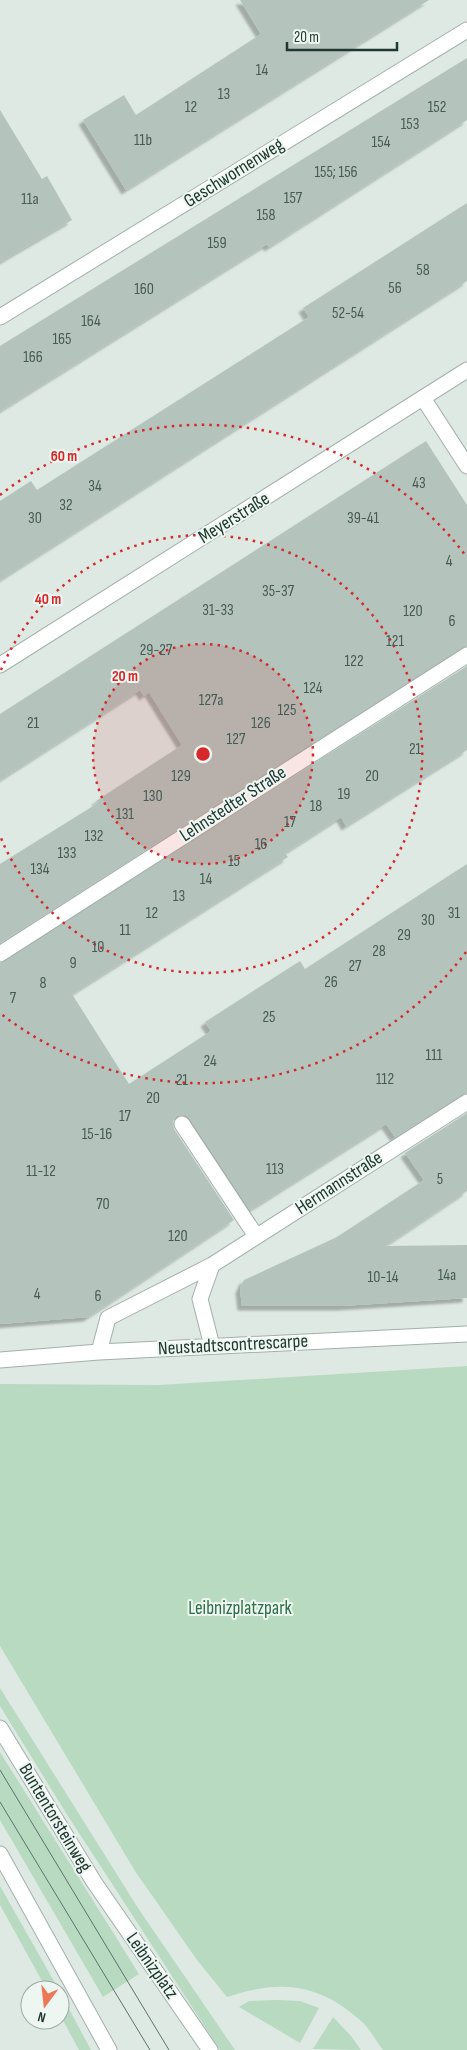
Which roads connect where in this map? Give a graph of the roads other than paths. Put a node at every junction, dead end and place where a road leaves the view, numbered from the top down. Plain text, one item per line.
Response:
1 (467, 30) edge
2 (0, 316) edge
3 (467, 370) edge
4 (423, 398) junction
5 (467, 466) edge
6 (467, 656) edge
7 (0, 665) edge
8 (0, 954) edge
9 (467, 1102) edge
10 (182, 1124) dead end
11 (256, 1236) junction
12 (212, 1265) junction
13 (467, 1334) edge
14 (212, 1346) junction
15 (99, 1352) junction
16 (0, 1360) edge
17 (0, 1728) edge
18 (0, 1854) edge
19 (94, 1882) joint
20 (109, 2050) edge
21 (210, 2050) edge

1 - 2 street, Geschwornenweg
3 - 4 street, Meyerstraße
4 - 5 street
4 - 7 street, Meyerstraße
6 - 8 street, Lehnstedter Straße
9 - 11 street, Hermannstraße
10 - 11 street
11 - 12 street, Hermannstraße
12 - 14 street
12 - 15 street, Hermannstraße
13 - 14 street, Neustadtscontrescarpe
14 - 15 street, Neustadtscontrescarpe
15 - 16 street, Neustadtscontrescarpe
17 - 19 street, Buntentorsteinweg
18 - 20 street
19 - 21 street, Leibnizplatz

